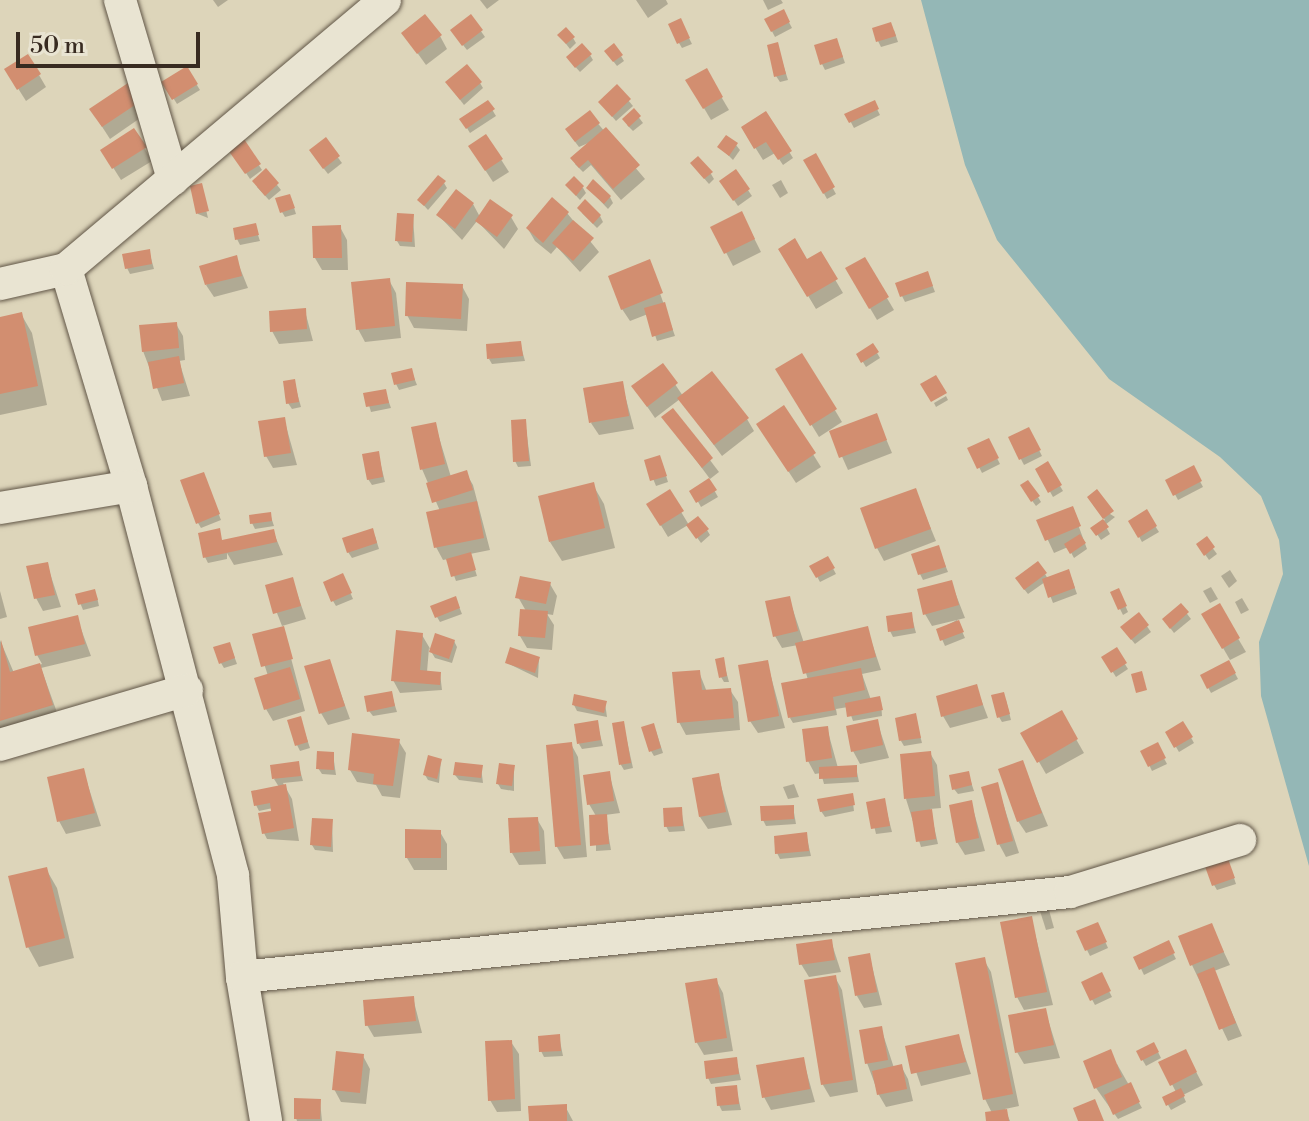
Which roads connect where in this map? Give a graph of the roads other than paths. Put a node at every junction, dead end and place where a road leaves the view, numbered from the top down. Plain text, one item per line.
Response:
1 (120, 0) edge
2 (385, 0) edge
3 (173, 179) junction
4 (66, 269) junction
5 (0, 284) edge
6 (131, 486) junction
7 (0, 508) edge
8 (187, 690) junction
9 (0, 745) edge
10 (1240, 840) dead end
11 (242, 977) junction
12 (266, 1121) edge

1 - 3 street
2 - 3 street
3 - 4 street
4 - 5 street
4 - 6 street
6 - 7 street
6 - 8 street
8 - 9 street
8 - 11 street
10 - 11 street
11 - 12 street

